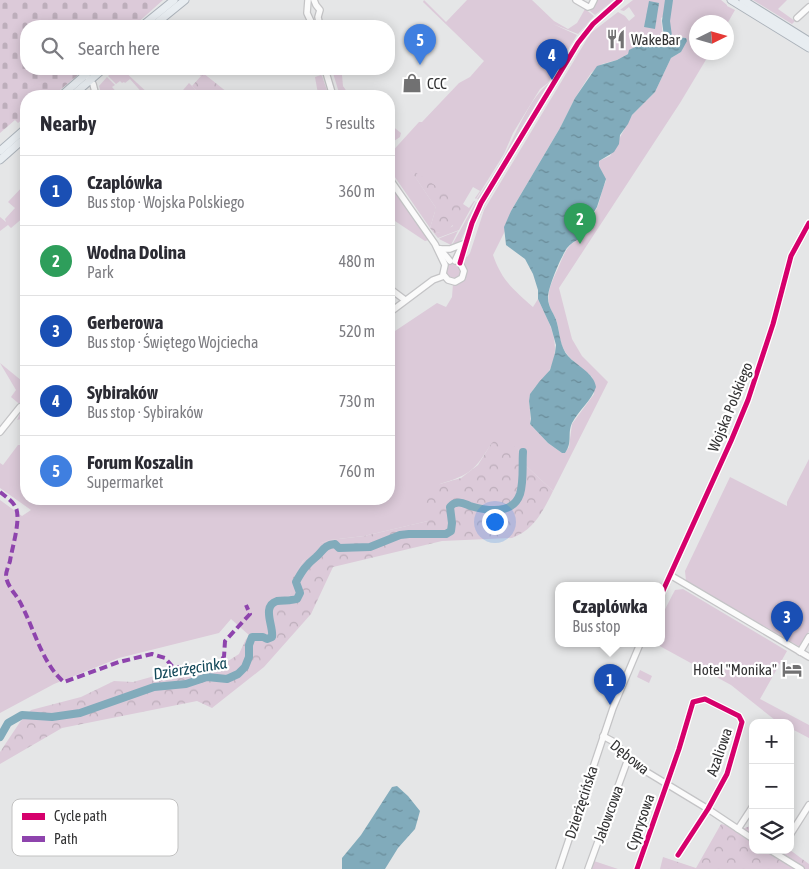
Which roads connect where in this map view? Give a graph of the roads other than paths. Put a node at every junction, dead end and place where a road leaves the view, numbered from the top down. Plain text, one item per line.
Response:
1 (174, 0) edge
2 (185, 0) edge
3 (308, 0) edge
4 (576, 0) edge
5 (594, 0) edge
6 (620, 0) edge
7 (626, 0) edge
8 (731, 0) edge
9 (743, 0) edge
10 (315, 3) edge
11 (809, 7) edge
12 (308, 8) junction
13 (606, 13) junction
14 (318, 17) junction
15 (310, 18) joint
16 (797, 18) dead end
17 (149, 20) edge
18 (160, 20) edge
19 (319, 20) edge
20 (809, 41) edge
21 (809, 48) edge
22 (88, 75) edge
23 (93, 75) edge
24 (327, 75) edge
25 (85, 80) junction
26 (71, 90) edge
27 (77, 90) edge
28 (91, 90) edge
29 (331, 90) edge
30 (20, 133) edge
31 (20, 142) edge
32 (0, 151) edge
33 (0, 160) edge
34 (395, 189) edge
35 (809, 223) edge
36 (472, 224) junction
37 (463, 244) junction
38 (437, 247) junction
39 (452, 262) junction
40 (444, 276) junction
41 (395, 292) edge
42 (406, 300) junction
43 (395, 308) edge
44 (20, 407) dead end
45 (0, 432) edge
46 (670, 575) junction
47 (665, 586) edge
48 (809, 638) edge
49 (639, 647) edge
50 (800, 652) junction
51 (809, 658) edge
52 (603, 736) junction
53 (628, 759) junction
54 (667, 784) junction
55 (809, 805) edge
56 (708, 809) junction
57 (751, 809) edge
58 (738, 829) junction
59 (794, 829) edge
60 (749, 836) edge
61 (780, 854) edge
62 (678, 855) dead end
63 (559, 869) edge
64 (588, 869) edge
65 (637, 869) edge
66 (802, 869) edge

1 - 17 main road
2 - 18 main road
3 - 12 street
4 - 5 street
6 - 13 street
7 - 13 street
8 - 21 main road
9 - 20 main road
10 - 12 street
10 - 14 street
11 - 16 street
12 - 15 street
13 - 36 street
14 - 15 street
14 - 19 street
22 - 25 main road
23 - 25 main road
24 - 29 street
25 - 26 main road
25 - 27 main road
25 - 28 street
30 - 32 main road
31 - 33 main road
34 - 38 street
35 - 46 street, Wojska Polskiego
36 - 37 street
36 - 39 street
37 - 38 street
37 - 39 street
38 - 39 street
39 - 40 street
39 - 40 street
40 - 42 street
41 - 42 street
42 - 43 street
44 - 45 street
46 - 47 street, Wojska Polskiego
46 - 50 street
48 - 50 street
49 - 52 street
50 - 51 street
52 - 53 street, Dębowa
52 - 63 street, Dzierżęcińska
53 - 54 street, Dębowa
53 - 64 street, Jałowcowa
54 - 56 street, Dębowa
54 - 56 street, Azaliowa
54 - 65 street, Cyprysowa
55 - 59 street
56 - 58 street, Dębowa
56 - 62 street
57 - 58 street
58 - 60 street, Dębowa
61 - 66 street

